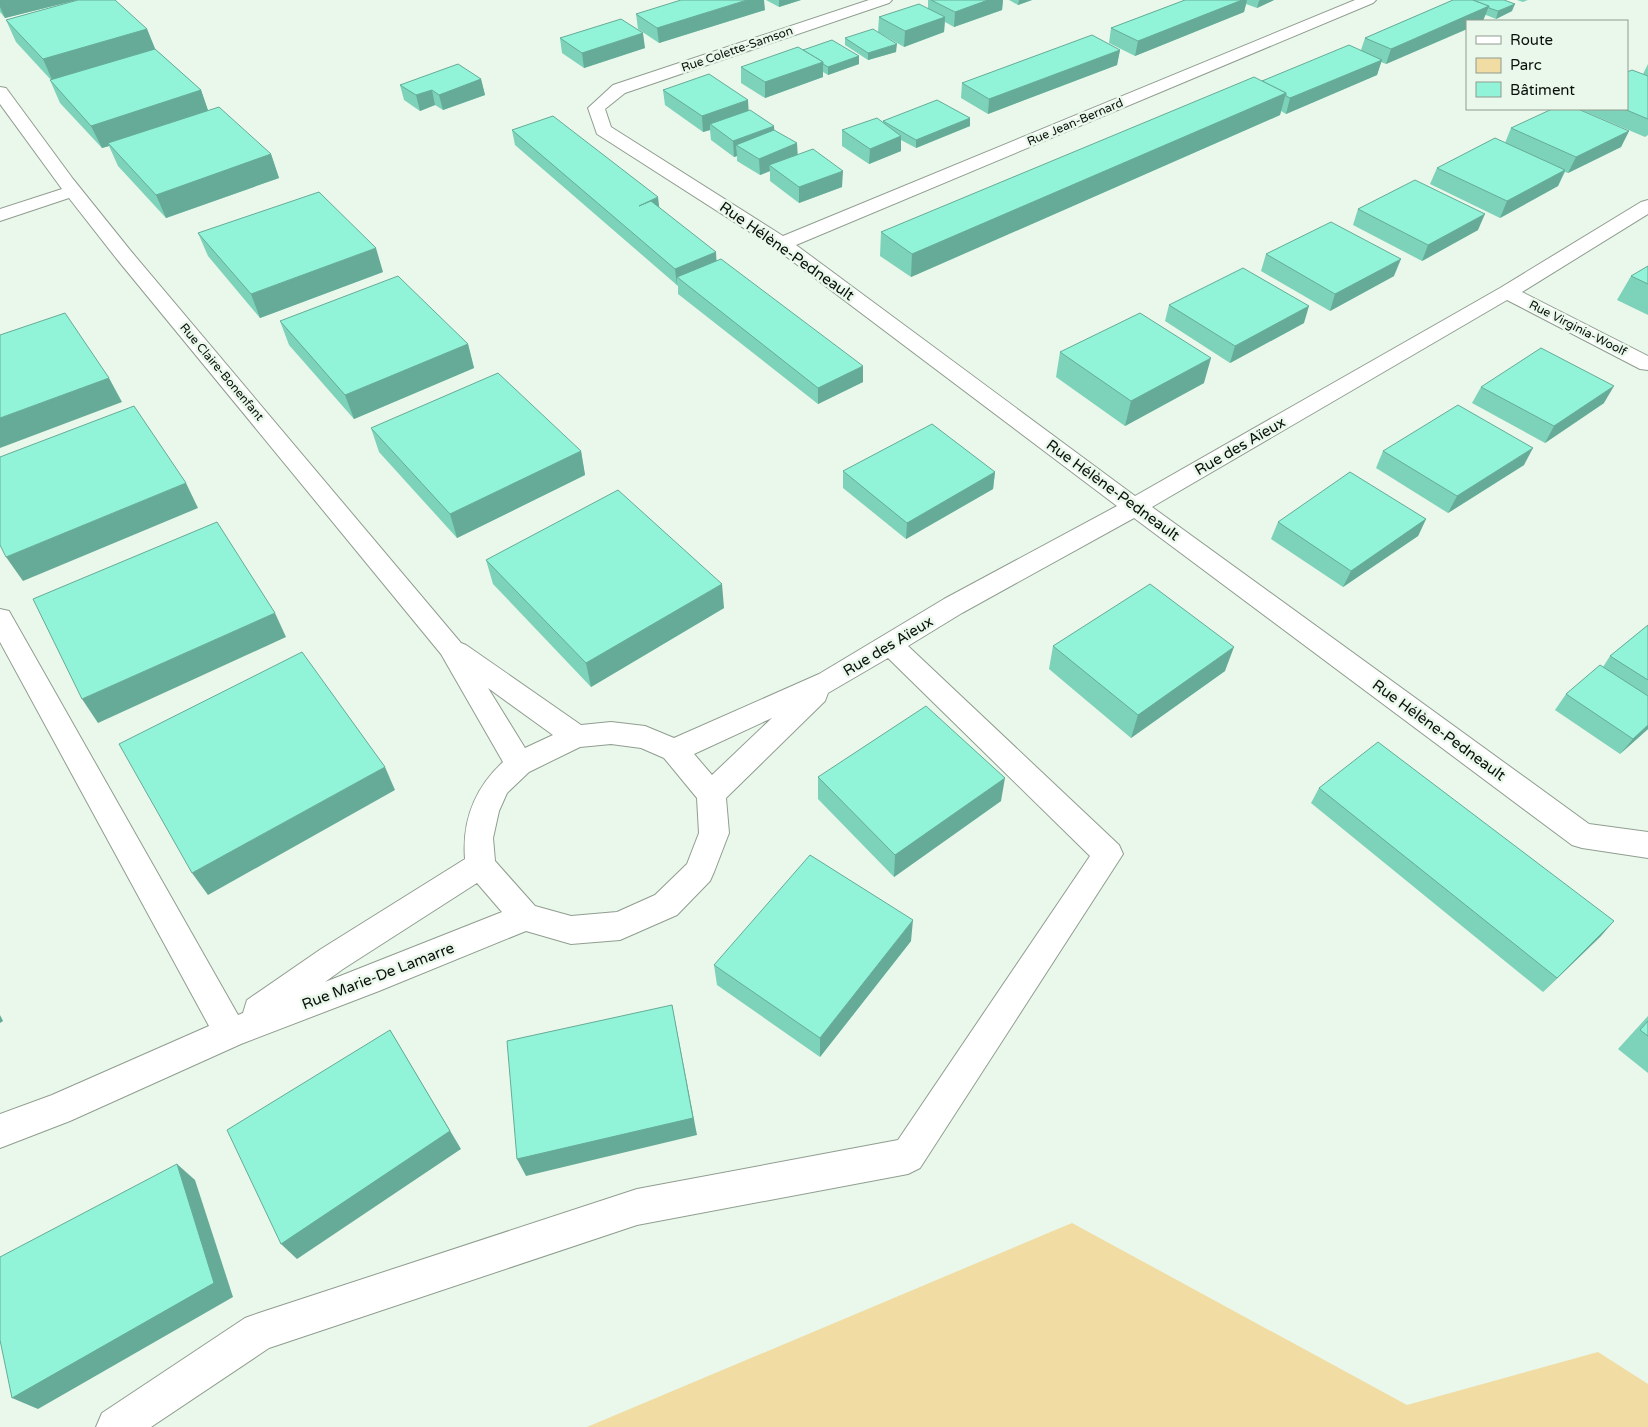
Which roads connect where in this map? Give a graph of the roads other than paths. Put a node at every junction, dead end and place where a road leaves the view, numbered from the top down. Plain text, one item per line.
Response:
1 (885, 0) edge
2 (1368, 0) edge
3 (0, 92) edge
4 (596, 108) joint
5 (73, 191) junction
6 (1648, 206) edge
7 (0, 215) edge
8 (782, 244) junction
9 (1507, 292) junction
10 (1648, 364) edge
11 (1134, 507) junction
12 (0, 618) edge
13 (890, 644) junction
14 (450, 646) junction
15 (829, 681) junction
16 (576, 736) junction
17 (674, 750) junction
18 (519, 764) junction
19 (711, 794) junction
20 (1647, 845) edge
21 (480, 865) junction
22 (525, 918) junction
23 (230, 1032) junction
24 (0, 1131) edge
25 (116, 1427) edge

1 - 4 street, Rue Colette-Samson
2 - 8 street, Rue Jean-Bernard
3 - 5 street, Rue Claire-Bonenfant
4 - 8 street, Rue Hélène-Pedneault
5 - 7 street
5 - 14 street, Rue Claire-Bonenfant
6 - 9 street, Rue des Aïeux
8 - 11 street, Rue Hélène-Pedneault
9 - 10 street, Rue Virginia-Woolf
9 - 11 street, Rue des Aïeux
11 - 13 street, Rue des Aïeux
11 - 20 street, Rue Hélène-Pedneault
12 - 23 street
13 - 15 street, Rue des Aïeux
13 - 25 street
14 - 16 street, Rue Claire-Bonenfant
14 - 18 street, Rue Claire-Bonenfant
15 - 17 street, Rue des Aïeux
15 - 19 street, Rue des Aïeux
16 - 17 street
16 - 18 street
17 - 19 street
18 - 21 street
19 - 22 street
21 - 22 street
21 - 23 street, Rue Marie-De Lamarre
22 - 23 street, Rue Marie-De Lamarre
23 - 24 street, Rue Marie-De Lamarre

